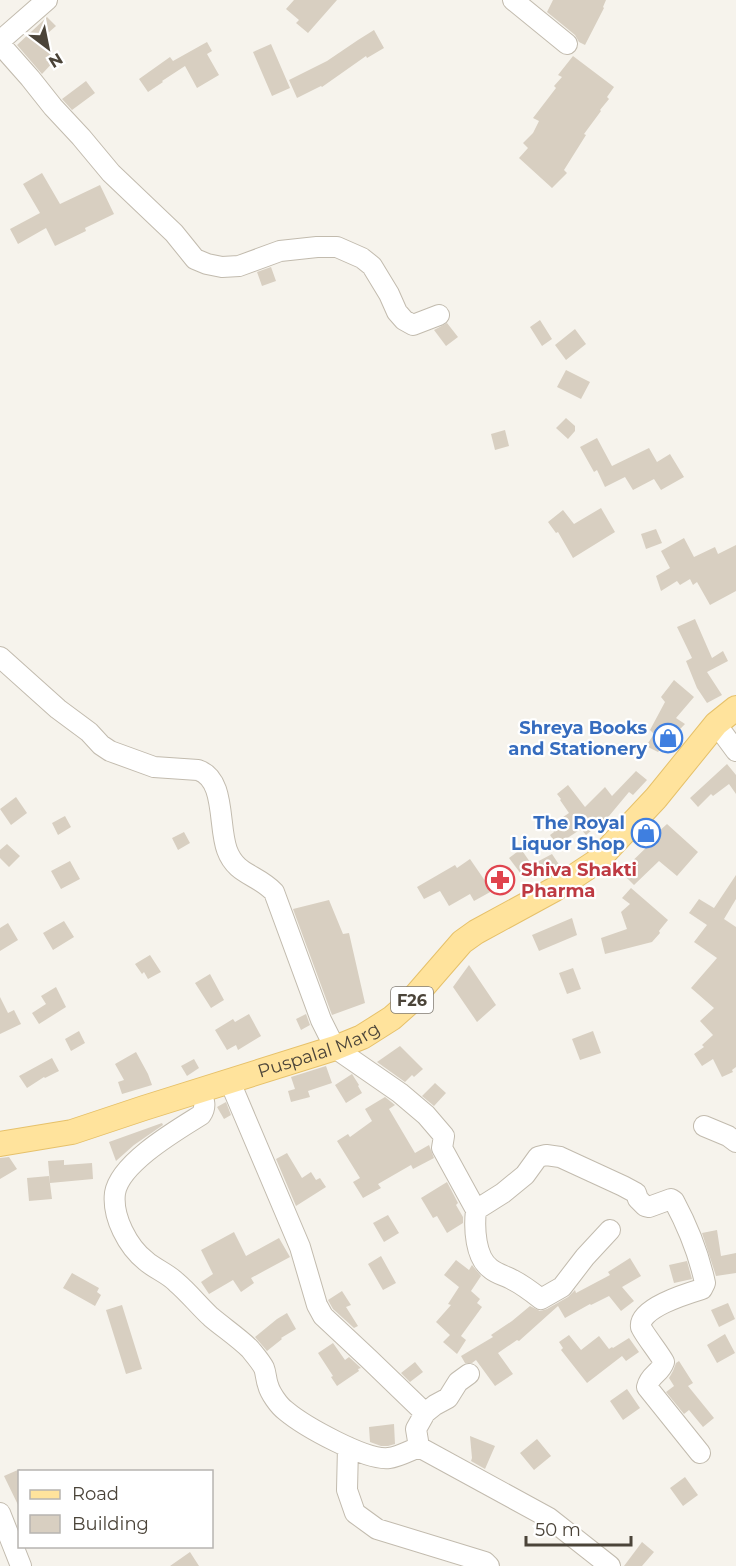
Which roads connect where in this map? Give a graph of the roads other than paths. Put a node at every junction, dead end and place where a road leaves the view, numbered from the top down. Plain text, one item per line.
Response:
1 (47, 0) edge
2 (513, 0) edge
3 (0, 42) edge
4 (567, 44) dead end
5 (439, 315) dead end
6 (0, 657) edge
7 (736, 708) edge
8 (716, 724) junction
9 (736, 751) edge
10 (334, 1048) junction
11 (230, 1082) junction
12 (200, 1090) junction
13 (705, 1125) dead end
14 (2, 1138) edge
15 (736, 1142) edge
16 (476, 1210) junction
17 (610, 1230) dead end
18 (469, 1374) dead end
19 (425, 1413) junction
20 (348, 1447) junction
21 (418, 1447) junction
22 (700, 1453) dead end
23 (0, 1513) edge
24 (21, 1566) edge
25 (489, 1566) edge
26 (610, 1566) edge

1 - 3 street
2 - 4 street
3 - 5 street
6 - 10 street
7 - 8 main road, Puspalal Marg / F26
8 - 9 street
8 - 10 main road, Puspalal Marg / F26
10 - 11 main road, Puspalal Marg / F26
10 - 16 street
11 - 12 main road, Puspalal Marg / F26
11 - 19 street
12 - 14 main road, Puspalal Marg / F26
12 - 20 street
13 - 15 street
16 - 17 street
16 - 22 street
18 - 19 street
19 - 21 street
20 - 21 street
20 - 25 street
21 - 26 street
23 - 24 street

